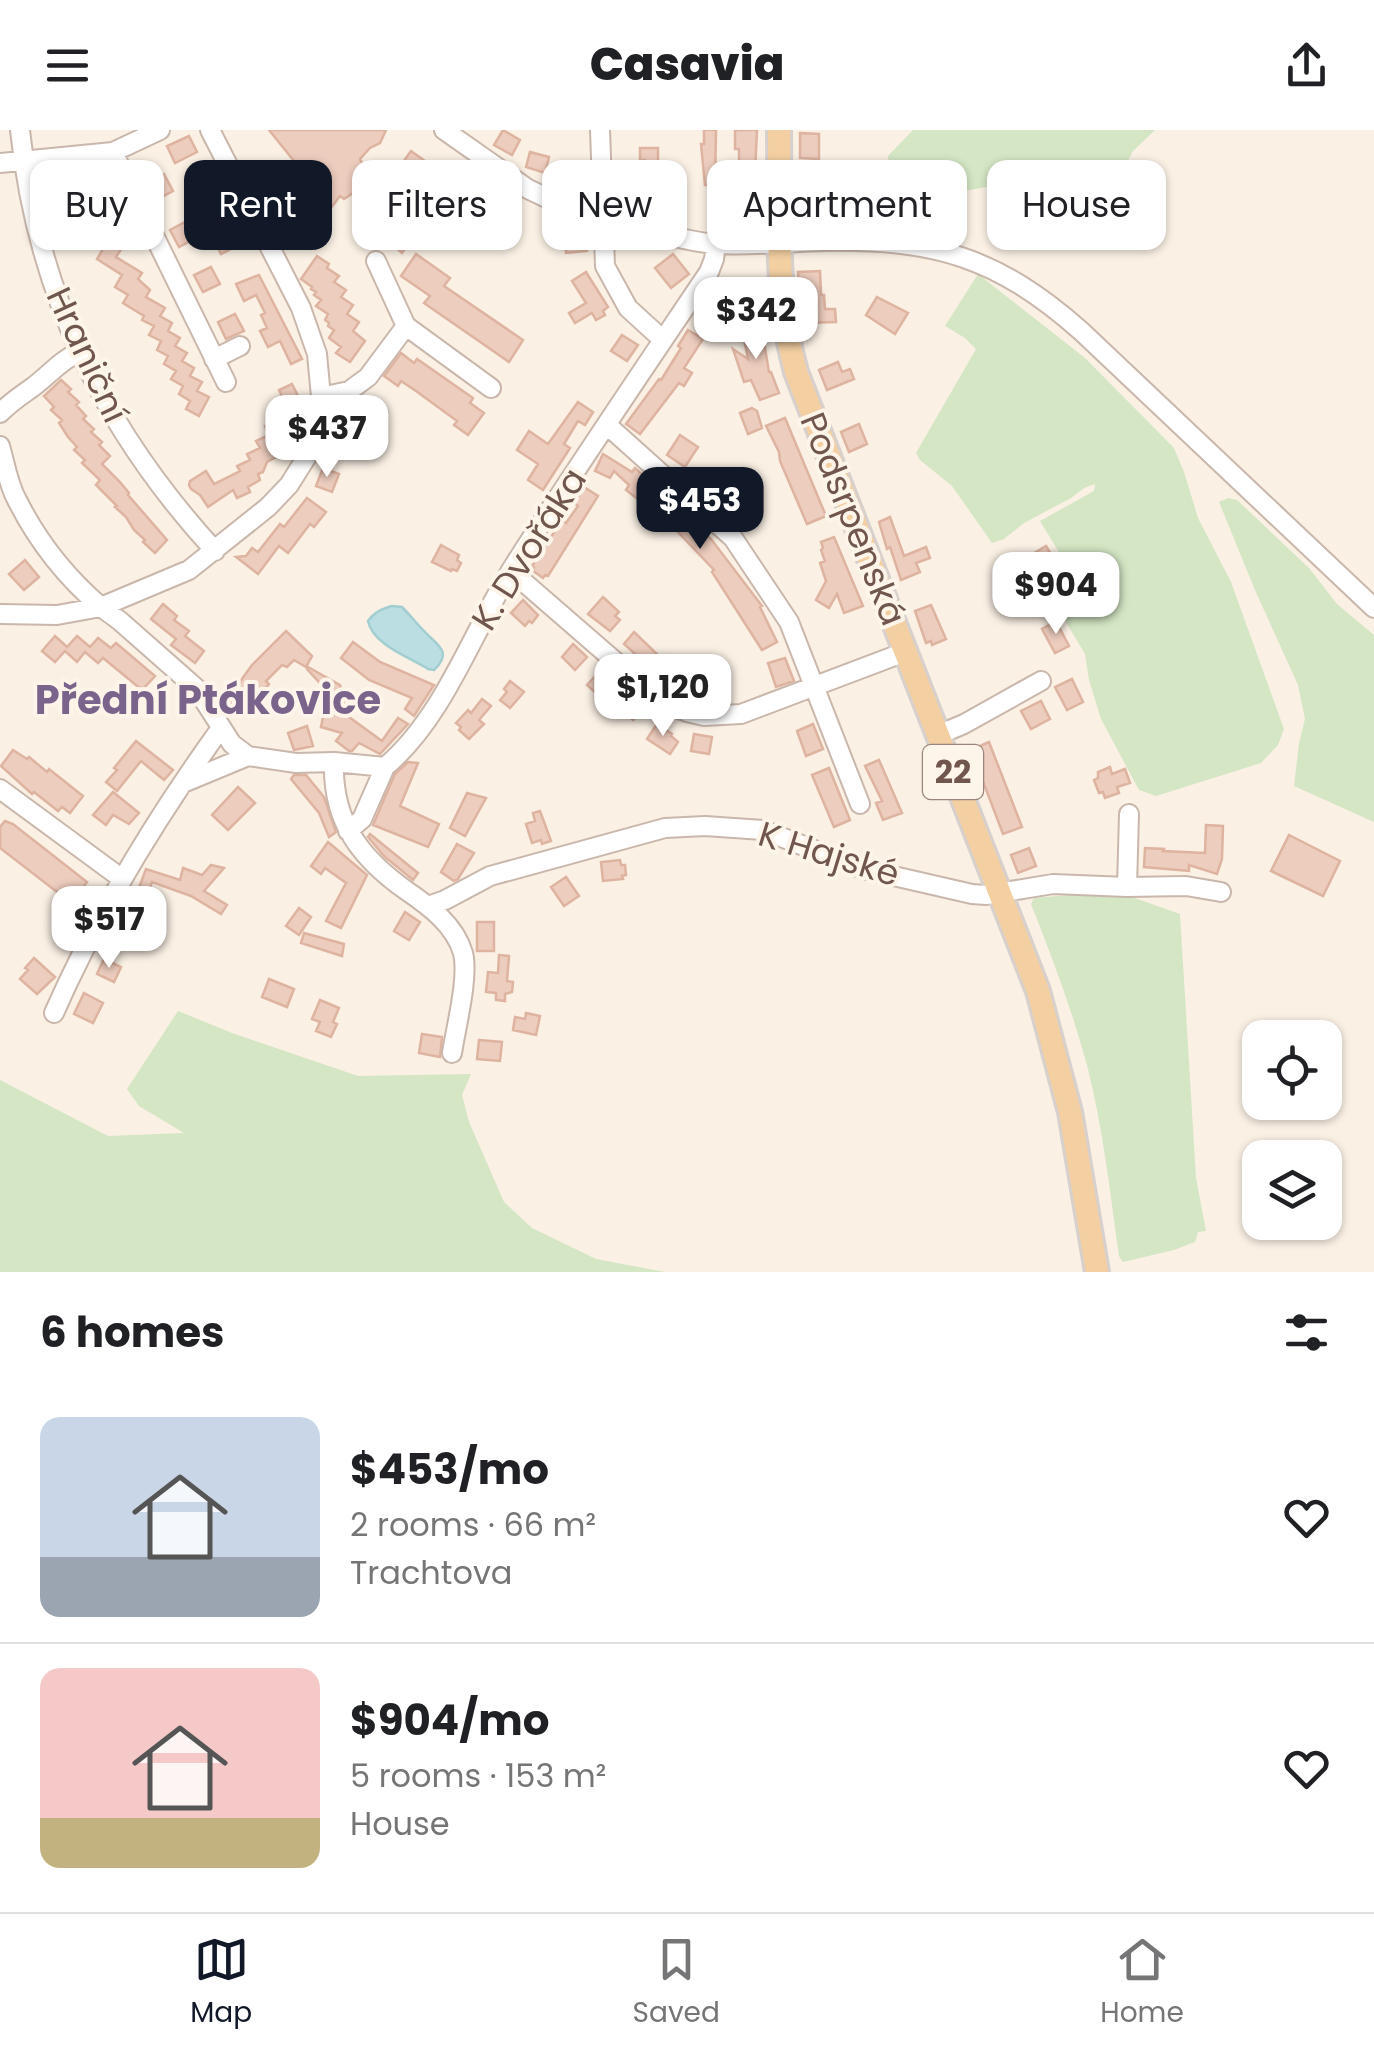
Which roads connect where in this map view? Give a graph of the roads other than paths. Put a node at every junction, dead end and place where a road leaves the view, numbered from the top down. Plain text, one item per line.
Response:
1 (20, 130) edge
2 (160, 130) edge
3 (210, 130) edge
4 (444, 130) edge
5 (600, 130) edge
6 (780, 130) edge
7 (113, 152) junction
8 (23, 160) junction
9 (600, 160) edge
10 (780, 160) edge
11 (0, 163) edge
12 (542, 195) edge
13 (603, 250) edge
14 (715, 250) edge
15 (779, 250) edge
16 (935, 250) edge
17 (376, 261) dead end
18 (406, 326) junction
19 (662, 340) junction
20 (240, 346) dead end
21 (80, 352) junction
22 (214, 359) junction
23 (226, 382) dead end
24 (491, 388) dead end
25 (9, 395) edge
26 (321, 397) junction
27 (0, 414) edge
28 (607, 425) junction
29 (0, 446) edge
30 (215, 552) junction
31 (511, 571) junction
32 (102, 608) junction
33 (1374, 608) edge
34 (0, 614) edge
35 (905, 652) junction
36 (1042, 681) dead end
37 (815, 688) junction
38 (221, 728) junction
39 (938, 735) junction
40 (248, 756) junction
41 (334, 762) junction
42 (386, 767) junction
43 (181, 784) junction
44 (0, 790) edge
45 (860, 804) dead end
46 (1129, 814) dead end
47 (348, 831) junction
48 (122, 878) junction
49 (1126, 887) junction
50 (1001, 892) junction
51 (1221, 892) dead end
52 (428, 906) junction
53 (54, 1013) dead end
54 (452, 1053) dead end
55 (1098, 1272) edge

1 - 8 street, Hraniční
2 - 7 street
3 - 26 street
4 - 12 street
5 - 9 street
6 - 10 main road, Podsrpenská / 22
7 - 8 street
7 - 22 street
8 - 11 street
8 - 21 street, Hraniční
13 - 19 street
14 - 19 street, K. Dvořáka
15 - 35 main road, Podsrpenská / 22
16 - 33 street
17 - 18 street
18 - 24 street
18 - 26 street
19 - 28 street, K. Dvořáka
20 - 22 street
21 - 25 street
21 - 30 street, Hraniční
22 - 23 street
25 - 27 street
26 - 30 street
28 - 31 street, K. Dvořáka
28 - 37 street
29 - 32 street
30 - 32 street
31 - 37 street
31 - 42 street, K. Dvořáka
32 - 34 street
32 - 38 street
35 - 37 street
35 - 39 main road, Podsrpenská / 22
36 - 39 street
37 - 45 street
38 - 40 street
38 - 43 street
39 - 50 main road, Podsrpenská / 22
40 - 41 street
40 - 43 street
41 - 42 street
41 - 47 street
42 - 47 street
43 - 48 street
44 - 48 street
46 - 49 street
47 - 52 street
48 - 53 street
49 - 50 street, K Hajské
49 - 51 street, K Hajské
50 - 52 street, K Hajské
50 - 55 main road, 22
52 - 54 street

